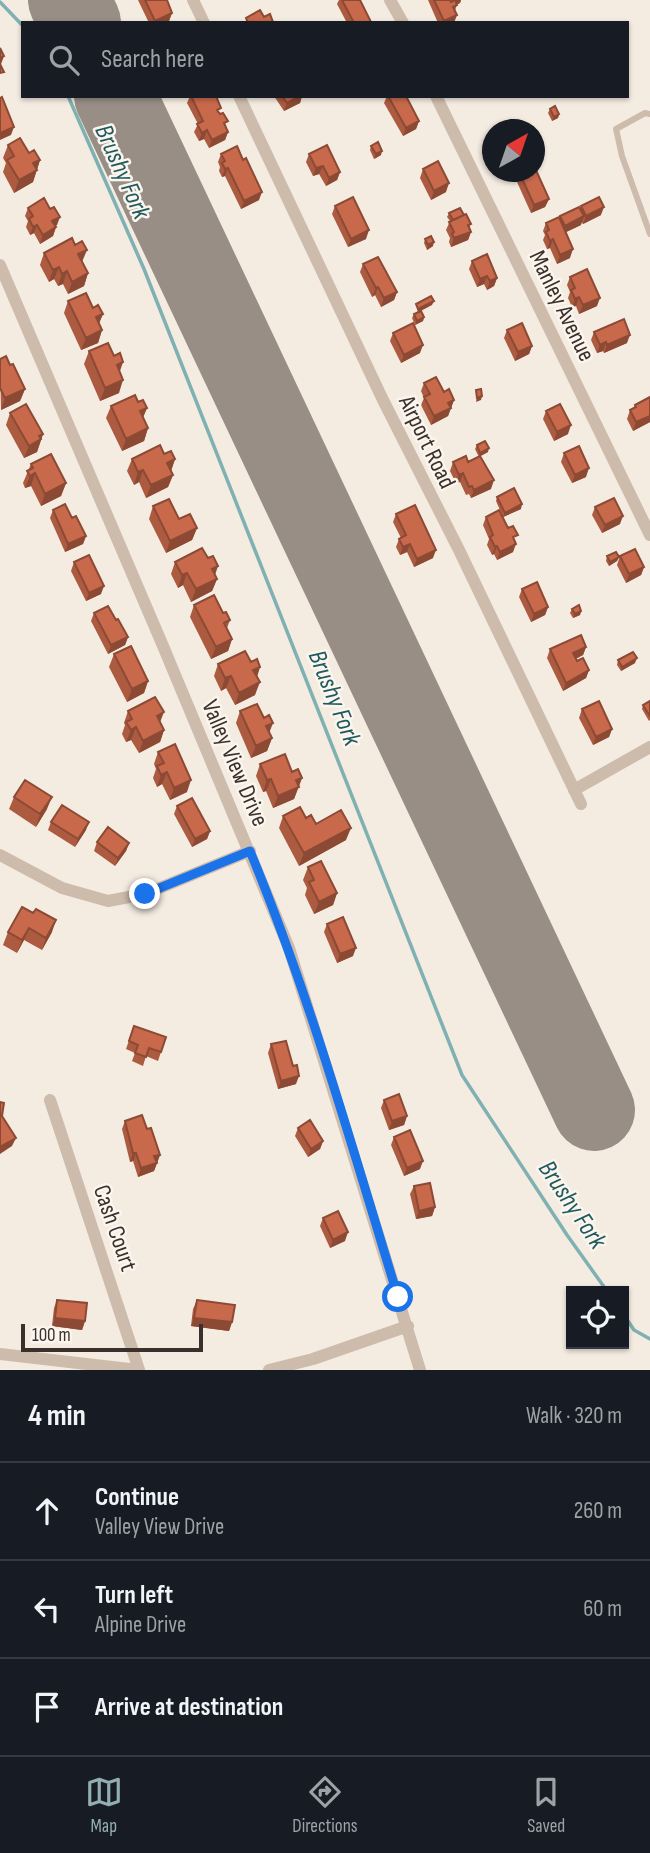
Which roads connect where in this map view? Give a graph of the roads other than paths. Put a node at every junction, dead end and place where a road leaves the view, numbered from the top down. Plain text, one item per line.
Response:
1 (193, 0) edge
2 (390, 0) edge
3 (203, 21) edge
4 (401, 21) edge
5 (240, 98) edge
6 (437, 98) edge
7 (650, 114) edge
8 (650, 234) edge
9 (0, 265) edge
10 (650, 535) edge
11 (650, 747) edge
12 (574, 790) junction
13 (582, 804) dead end
14 (250, 851) junction
15 (0, 855) edge
16 (50, 1100) dead end
17 (408, 1326) junction
18 (0, 1354) edge
19 (139, 1370) edge
20 (269, 1370) edge
21 (420, 1370) edge

1 - 3 street
2 - 4 street
5 - 12 street, Airport Road
6 - 10 street, Manley Avenue
7 - 8 lane
9 - 14 street, Valley View Drive
11 - 12 street
12 - 13 street, Airport Road
14 - 15 street
14 - 17 street, Valley View Drive
16 - 19 street, Cash Court
17 - 20 street
17 - 21 street, Valley View Drive
18 - 19 street

